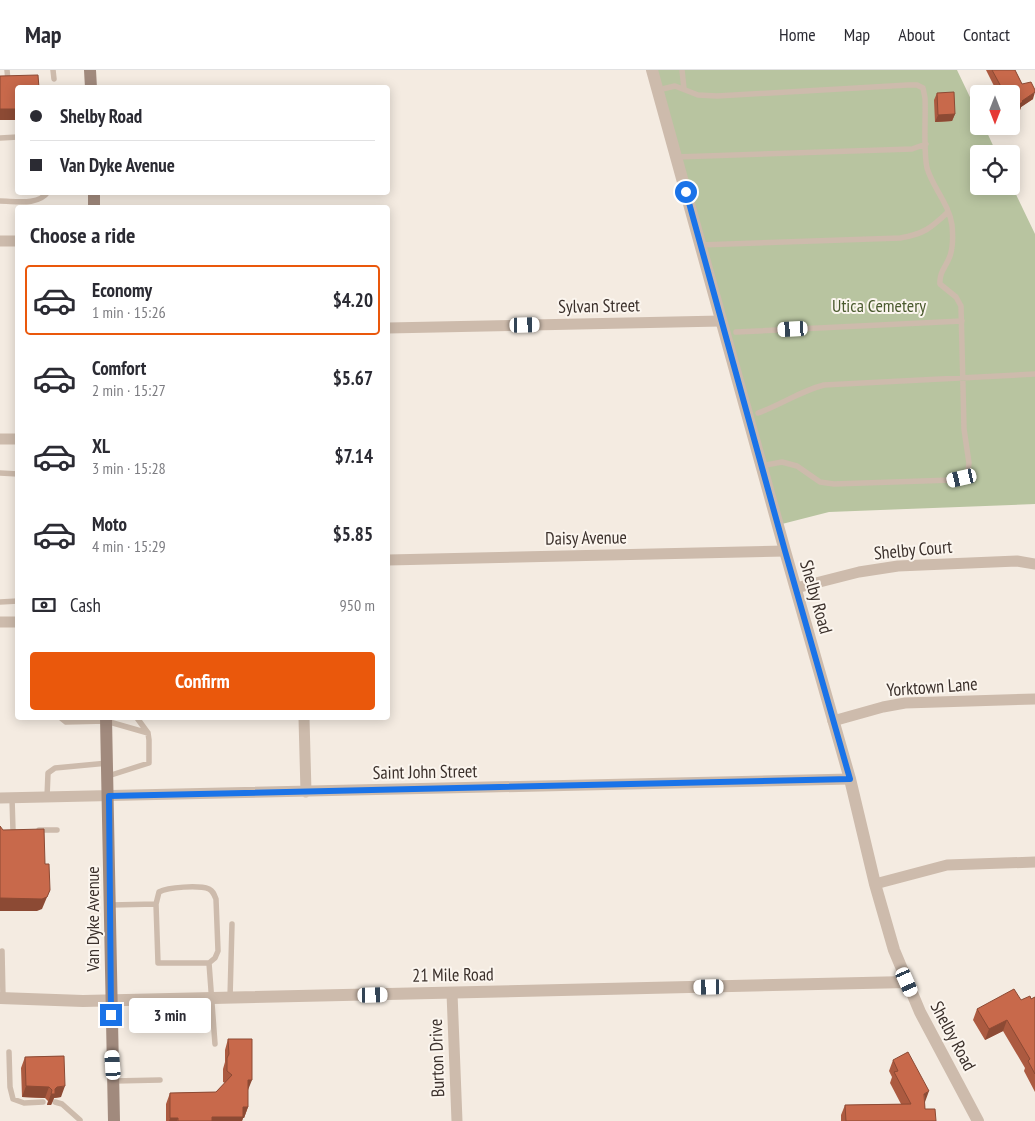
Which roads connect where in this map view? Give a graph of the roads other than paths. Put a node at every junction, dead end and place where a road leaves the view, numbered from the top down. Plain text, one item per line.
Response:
1 (7, 70) edge
2 (53, 70) edge
3 (90, 70) edge
4 (652, 70) edge
5 (682, 70) edge
6 (54, 79) dead end
7 (8, 80) edge
8 (91, 85) edge
9 (684, 89) junction
10 (658, 90) junction
11 (15, 137) edge
12 (0, 138) edge
13 (926, 144) junction
14 (676, 157) junction
15 (46, 195) edge
16 (0, 201) edge
17 (948, 212) junction
18 (0, 241) edge
19 (15, 241) edge
20 (700, 245) junction
21 (721, 321) junction
22 (962, 321) junction
23 (390, 328) edge
24 (736, 332) dead end
25 (1035, 374) edge
26 (964, 377) junction
27 (758, 413) dead end
28 (0, 439) edge
29 (15, 439) edge
30 (761, 466) junction
31 (0, 473) edge
32 (15, 474) edge
33 (785, 551) junction
34 (390, 560) edge
35 (1035, 564) edge
36 (796, 588) junction
37 (15, 601) edge
38 (0, 602) edge
39 (0, 622) edge
40 (15, 622) edge
41 (1035, 699) edge
42 (64, 720) edge
43 (93, 720) edge
44 (106, 720) edge
45 (109, 720) edge
46 (138, 720) edge
47 (304, 720) edge
48 (833, 721) junction
49 (148, 733) junction
50 (108, 770) junction
51 (850, 779) junction
52 (306, 792) junction
53 (109, 796) junction
54 (47, 797) junction
55 (0, 798) edge
56 (12, 798) junction
57 (30, 830) edge
58 (57, 830) dead end
59 (22, 831) edge
60 (1035, 862) edge
61 (875, 884) junction
62 (156, 904) junction
63 (111, 905) junction
64 (232, 924) dead end
65 (2, 951) dead end
66 (210, 963) junction
67 (907, 982) junction
68 (452, 993) junction
69 (2, 998) edge
70 (230, 998) junction
71 (211, 999) junction
72 (111, 1000) junction
73 (215, 1044) dead end
74 (9, 1052) dead end
75 (160, 1080) dead end
76 (114, 1081) junction
77 (42, 1102) dead end
78 (54, 1102) edge
79 (80, 1120) dead end
80 (114, 1121) edge
81 (457, 1121) edge
82 (978, 1121) edge

1 - 7 lane
2 - 6 lane
3 - 8 main road
4 - 10 street, Shelby Road
5 - 9 lane
9 - 10 lane
9 - 13 lane
10 - 14 street, Shelby Road
11 - 12 lane
13 - 14 lane
13 - 17 lane
14 - 20 street, Shelby Road
15 - 16 lane
17 - 20 lane
17 - 22 lane
18 - 19 street
20 - 21 street, Shelby Road
21 - 23 street, Sylvan Street
21 - 30 street, Shelby Road
22 - 24 lane
22 - 26 lane
25 - 26 lane
26 - 27 lane
26 - 30 lane
28 - 29 street
30 - 33 street, Shelby Road
31 - 32 lane
33 - 34 street, Daisy Avenue
33 - 36 street, Shelby Road
35 - 36 street, Shelby Court
36 - 48 street, Shelby Road
37 - 38 lane
39 - 40 street
41 - 48 street, Yorktown Lane
42 - 43 lane
44 - 50 main road, Van Dyke Avenue
45 - 49 lane
46 - 49 lane
47 - 52 street
48 - 51 street, Shelby Road
49 - 50 lane
50 - 53 main road, Van Dyke Avenue
50 - 54 lane
51 - 52 street, Saint John Street
51 - 61 street, Shelby Road
52 - 53 street, Saint John Street
53 - 54 street, Saint John Street
53 - 63 main road, Van Dyke Avenue
54 - 56 street, Saint John Street
55 - 56 street, Saint John Street
56 - 59 lane
57 - 58 lane
60 - 61 street
61 - 67 street, Shelby Road
62 - 63 lane
62 - 66 lane
62 - 66 lane
63 - 72 main road, Van Dyke Avenue
64 - 70 lane
65 - 69 lane
66 - 71 lane
67 - 68 street, 21 Mile Road
67 - 82 street, Shelby Road
68 - 70 street, 21 Mile Road
68 - 81 street, Burton Drive
69 - 72 street, 21 Mile Road
70 - 71 street, 21 Mile Road
71 - 72 street, 21 Mile Road
71 - 73 lane
72 - 76 main road, Van Dyke Avenue
74 - 77 lane
75 - 76 lane
76 - 80 main road, Van Dyke Avenue
78 - 79 lane

